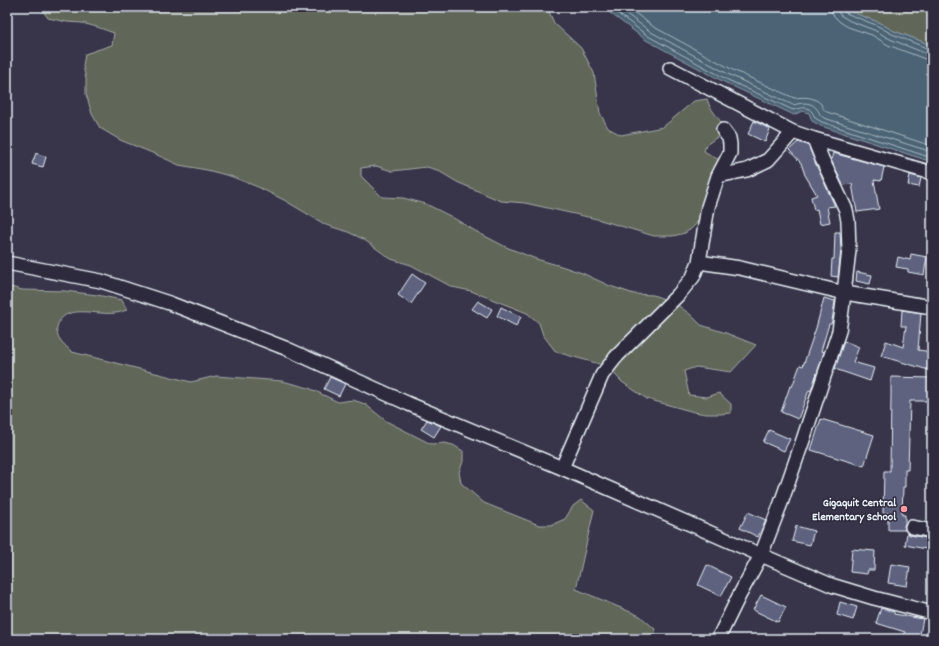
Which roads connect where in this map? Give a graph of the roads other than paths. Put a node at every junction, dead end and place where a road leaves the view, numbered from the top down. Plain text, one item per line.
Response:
1 (670, 68) dead end
2 (723, 130) dead end
3 (793, 132) junction
4 (814, 139) junction
5 (929, 172) edge
6 (718, 176) junction
7 (699, 262) junction
8 (7, 263) edge
9 (845, 293) junction
10 (932, 307) edge
11 (562, 468) junction
12 (912, 527) dead end
13 (932, 531) edge
14 (761, 555) junction
15 (932, 613) edge
16 (718, 639) edge

1 - 3 street
2 - 6 street
3 - 4 street
3 - 6 street
4 - 5 street
4 - 9 street
6 - 7 street
7 - 9 street
7 - 11 street
8 - 11 street
9 - 10 street
9 - 14 street
11 - 14 street
12 - 13 street
14 - 15 street
14 - 16 street

